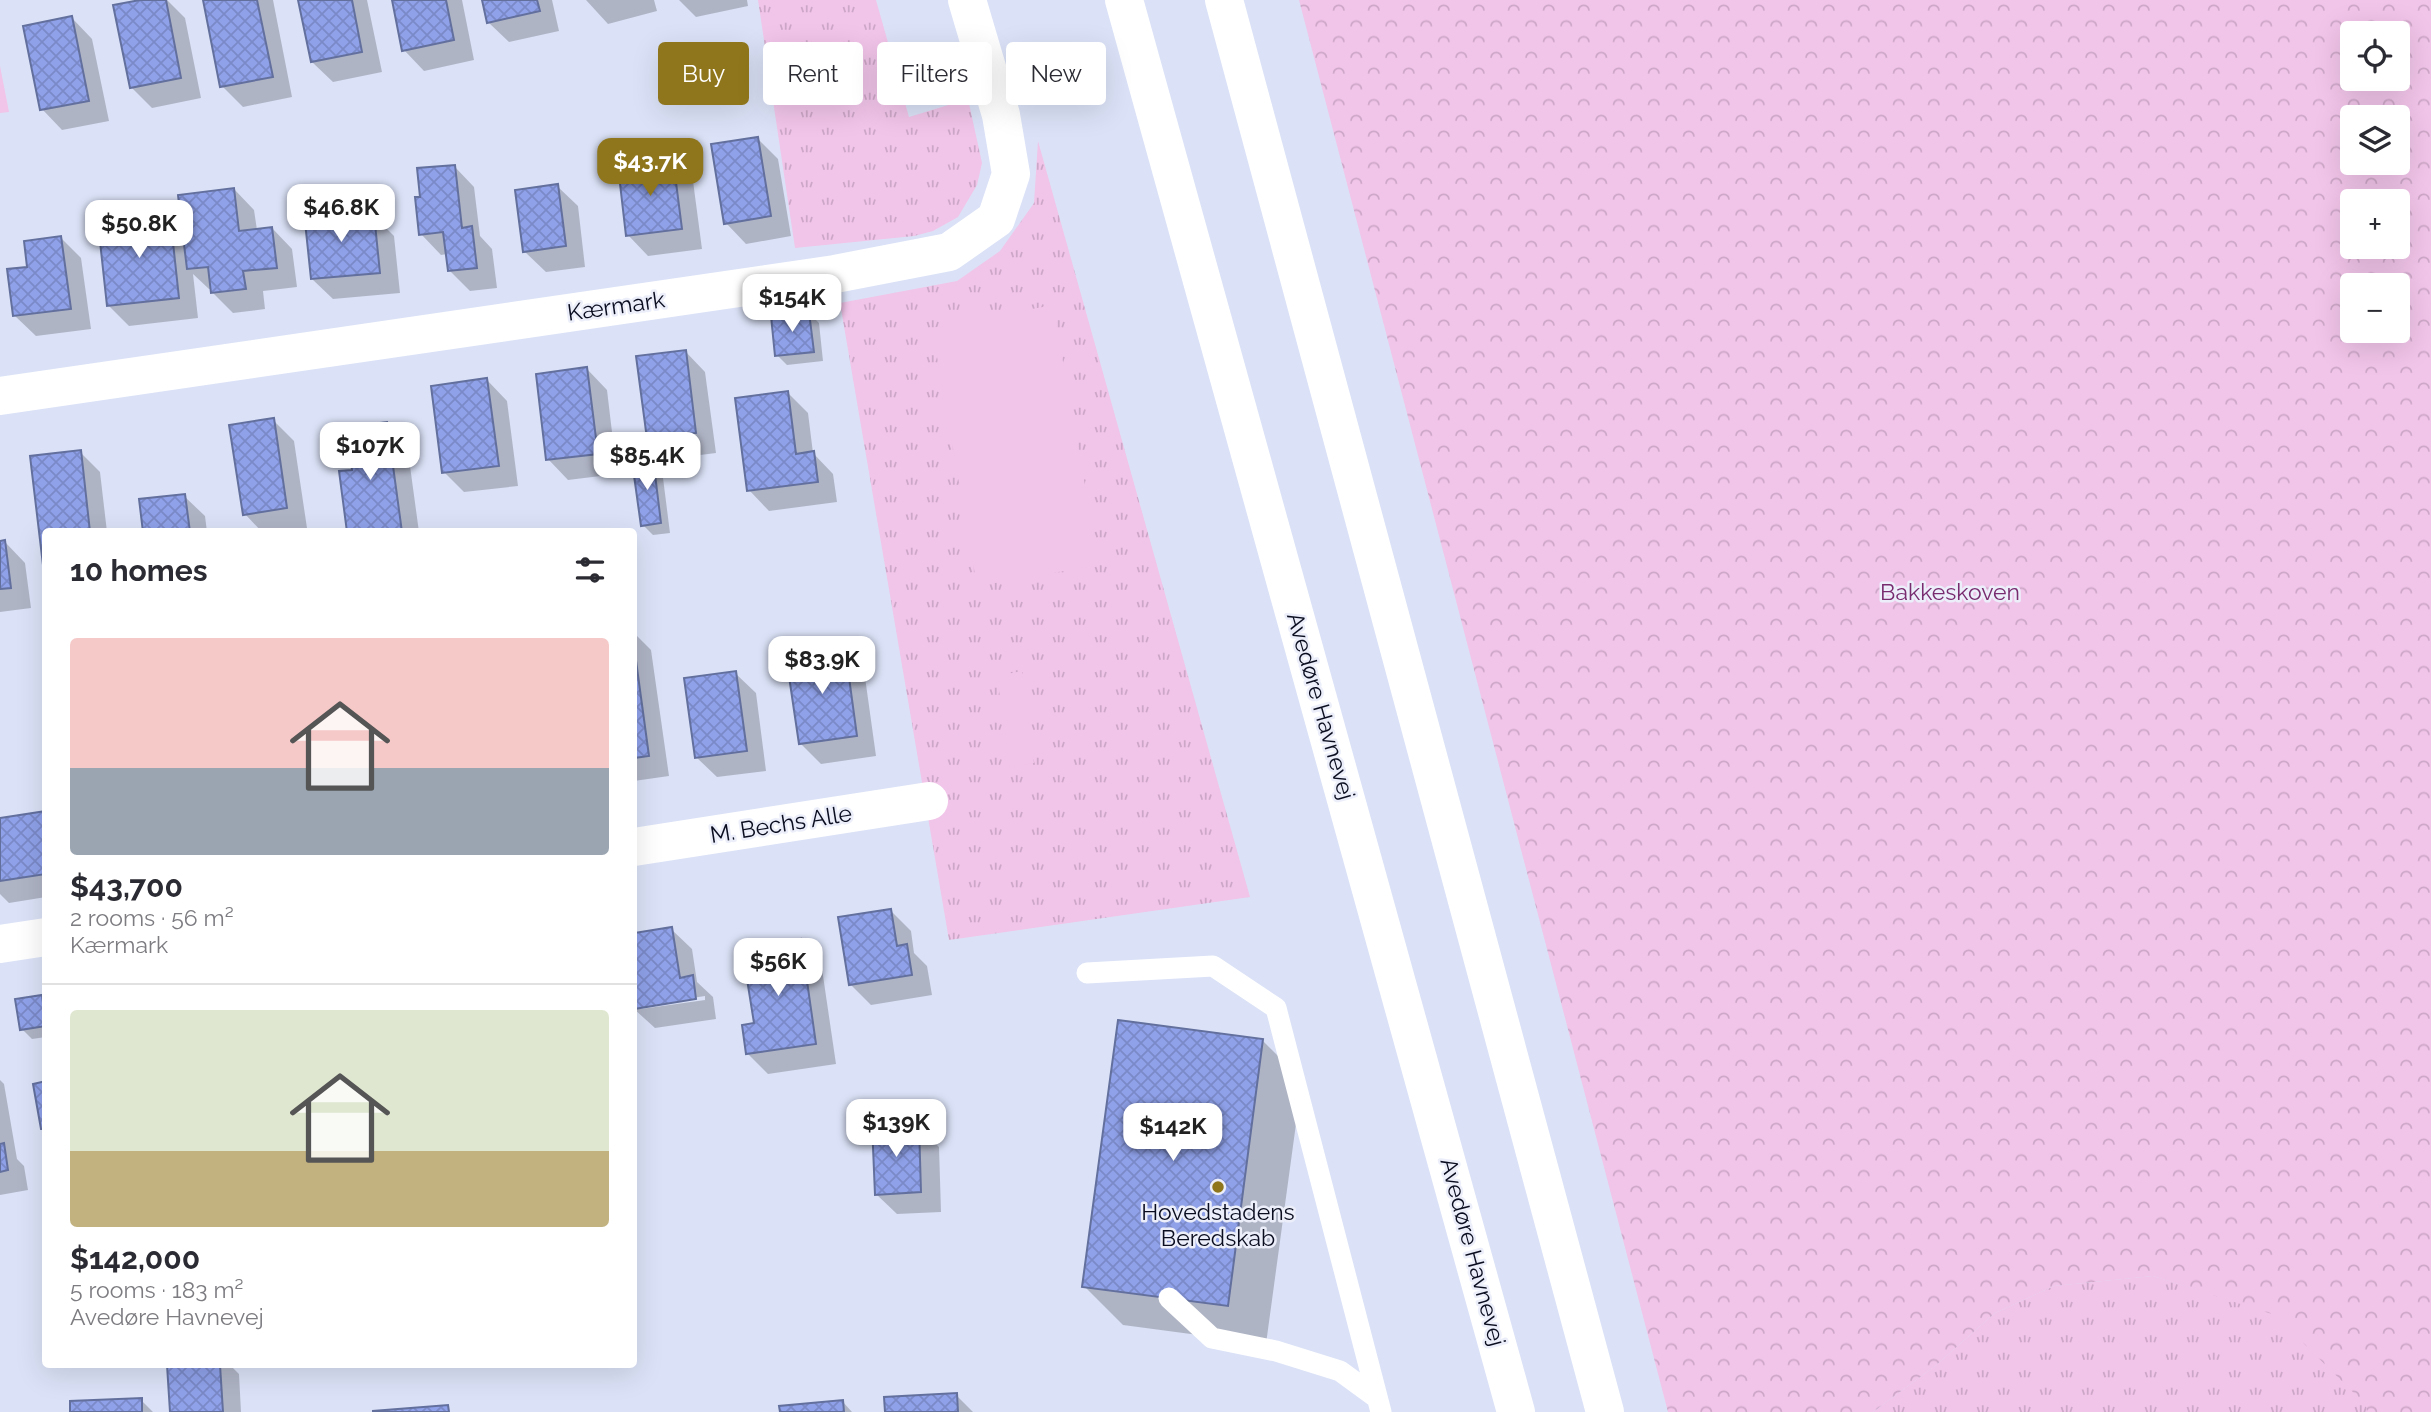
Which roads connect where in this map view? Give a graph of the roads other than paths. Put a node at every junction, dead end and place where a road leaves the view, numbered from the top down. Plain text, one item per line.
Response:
1 (967, 0) edge
2 (1124, 0) edge
3 (1224, 0) edge
4 (0, 396) edge
5 (929, 801) dead end
6 (637, 847) edge
7 (42, 938) edge
8 (0, 944) edge
9 (1087, 973) dead end
10 (1169, 1298) dead end
11 (1379, 1405) edge
12 (1516, 1412) edge
13 (1605, 1412) edge

1 - 4 street, Kærmark
2 - 12 street, Avedøre Havnevej
3 - 13 street
5 - 6 street, M. Bechs Alle
7 - 8 street
9 - 11 lane
10 - 11 lane

